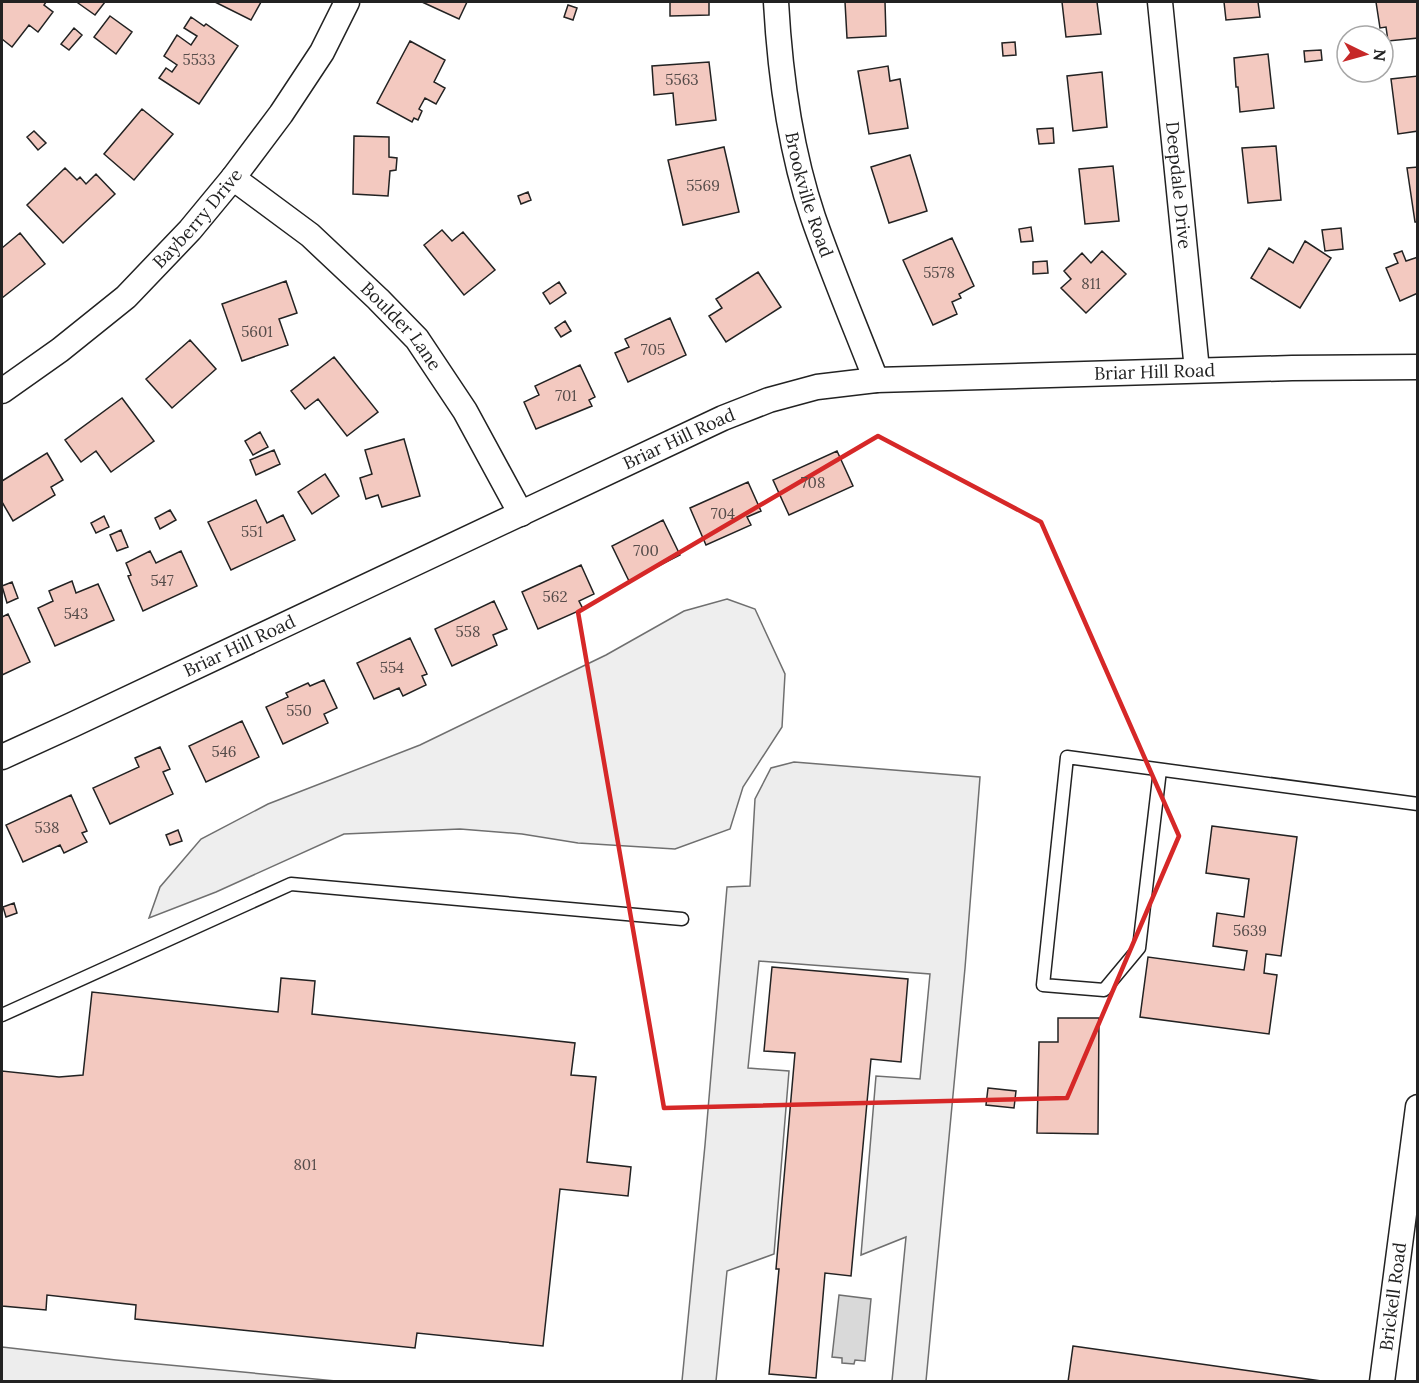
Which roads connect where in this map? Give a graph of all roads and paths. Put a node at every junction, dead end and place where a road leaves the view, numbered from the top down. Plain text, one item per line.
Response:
1 (347, 2) edge
2 (776, 2) edge
3 (1160, 2) edge
4 (234, 178) junction
5 (1418, 367) edge
6 (1197, 370) junction
7 (876, 380) junction
8 (2, 391) edge
9 (521, 514) junction
10 (2, 757) edge
11 (1160, 770) junction
12 (1418, 804) edge
13 (682, 919) dead end
14 (2, 1015) edge
15 (1418, 1107) edge
16 (1382, 1382) edge

1 - 4 street, Bayberry Drive
2 - 7 street, Brookville Road
3 - 6 street, Deepdale Drive
4 - 8 street, Bayberry Drive
4 - 9 street, Boulder Lane
5 - 6 street, Briar Hill Road
6 - 7 street, Briar Hill Road
7 - 9 street, Briar Hill Road
9 - 10 street, Briar Hill Road
11 - 11 lane
11 - 12 lane
13 - 14 lane
15 - 16 street, Brickell Road

